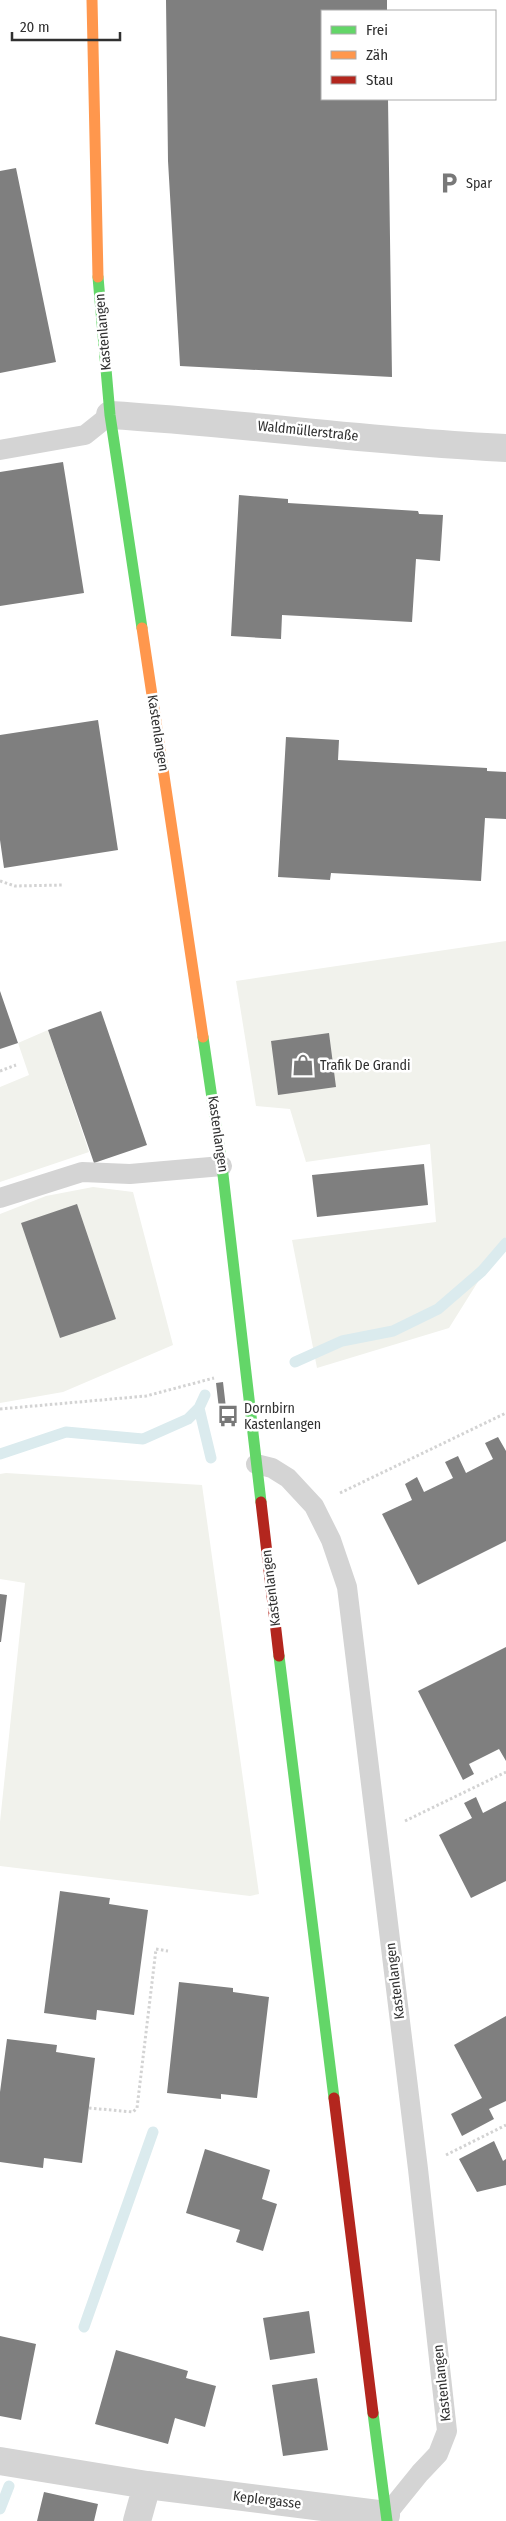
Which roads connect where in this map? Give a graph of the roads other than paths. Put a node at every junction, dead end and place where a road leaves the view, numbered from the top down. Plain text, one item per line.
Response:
1 (92, 0) edge
2 (110, 415) junction
3 (506, 448) edge
4 (0, 450) edge
5 (222, 1166) junction
6 (0, 1198) edge
7 (256, 1464) junction
8 (0, 2461) edge
9 (147, 2485) junction
10 (387, 2518) edge
11 (137, 2521) edge

1 - 2 street, Kastenlangen
2 - 3 street, Waldmüllerstraße
2 - 4 lane
2 - 5 street, Kastenlangen
5 - 6 lane
5 - 7 street, Kastenlangen
7 - 10 street, Kastenlangen
7 - 10 lane, Kastenlangen
8 - 9 street, Keplergasse
9 - 10 street, Keplergasse
9 - 11 street

